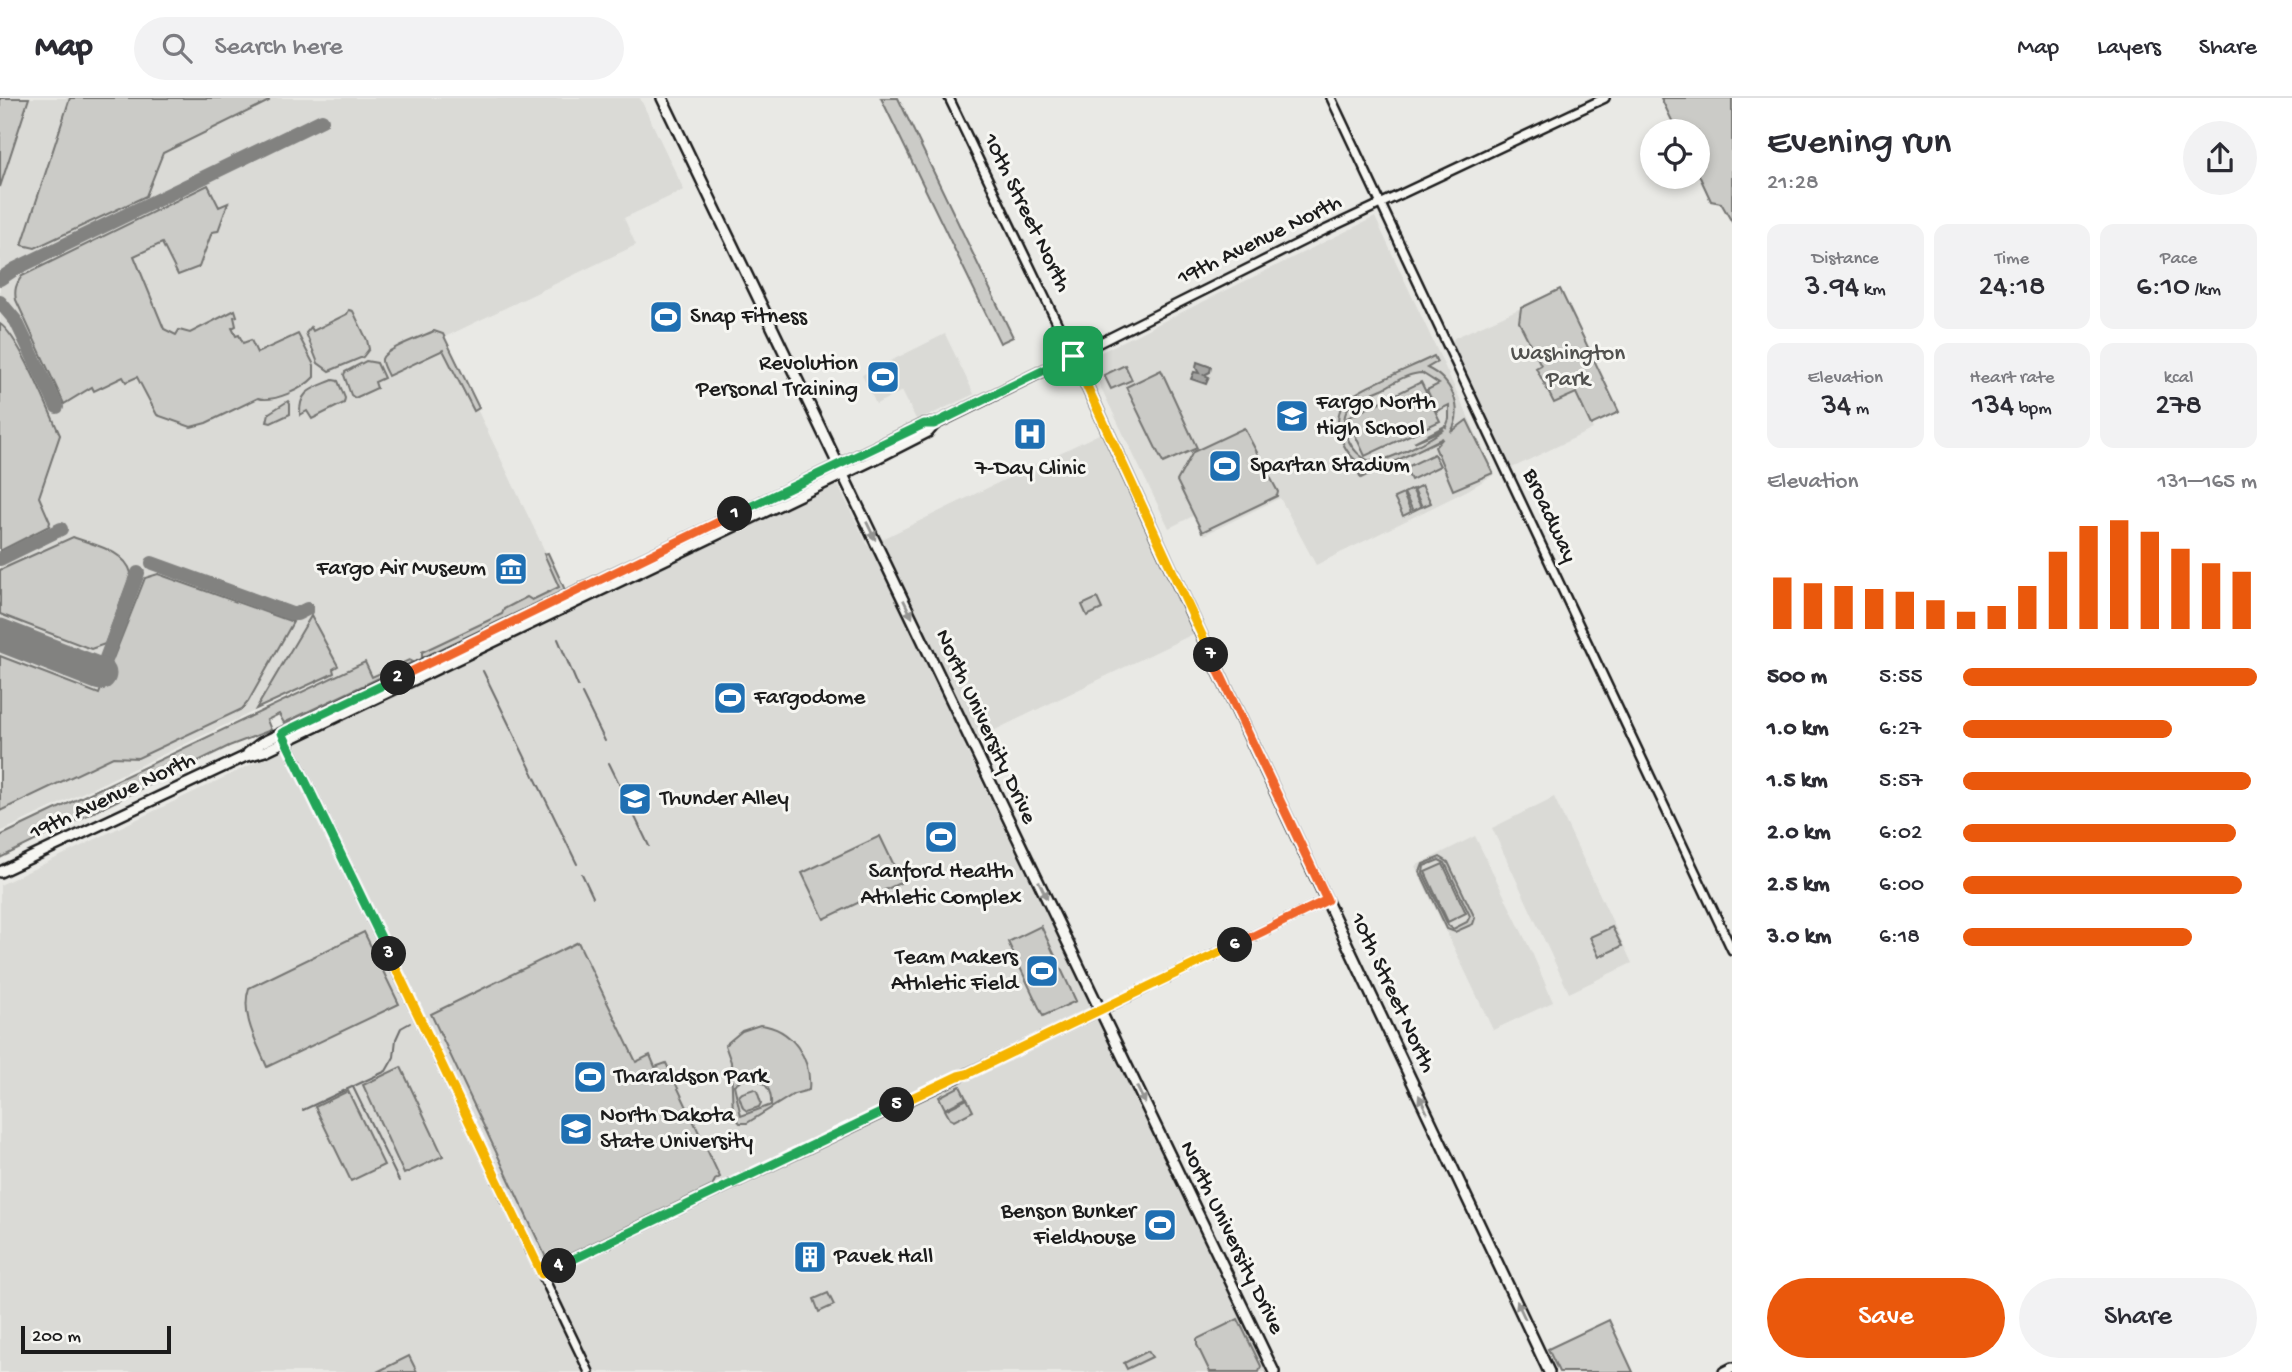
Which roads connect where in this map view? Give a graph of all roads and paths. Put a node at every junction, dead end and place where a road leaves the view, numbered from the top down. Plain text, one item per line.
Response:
1 (662, 98) edge
2 (949, 98) edge
3 (1331, 98) edge
4 (1605, 98) edge
5 (1382, 204) junction
6 (1073, 356) junction
7 (841, 470) junction
8 (694, 534) junction
9 (646, 569) junction
10 (284, 737) junction
11 (0, 872) edge
12 (1327, 900) junction
13 (1732, 950) edge
14 (1101, 1010) junction
15 (542, 1274) junction
16 (1732, 1368) edge
17 (590, 1372) edge
18 (1274, 1372) edge
19 (1549, 1372) edge
20 (1724, 1372) edge

1 - 7 main road, North University Drive
2 - 6 street, 10th Street North
3 - 5 street, Broadway
4 - 5 street, 19th Avenue North
5 - 6 street, 19th Avenue North
5 - 13 street, Broadway
6 - 7 main road, 19th Avenue North
6 - 12 main road, 10th Street North
7 - 8 main road, 19th Avenue North
7 - 9 main road, 19th Avenue North
7 -> 14 main road, North University Drive
8 - 9 main road
8 - 10 main road, 19th Avenue North
9 - 10 main road, 19th Avenue North
10 - 11 main road, 19th Avenue North
10 - 15 street
12 - 14 street
19 -> 12 main road, 10th Street North
14 - 15 street
14 -> 18 main road, North University Drive
15 - 17 street
16 - 20 main road

